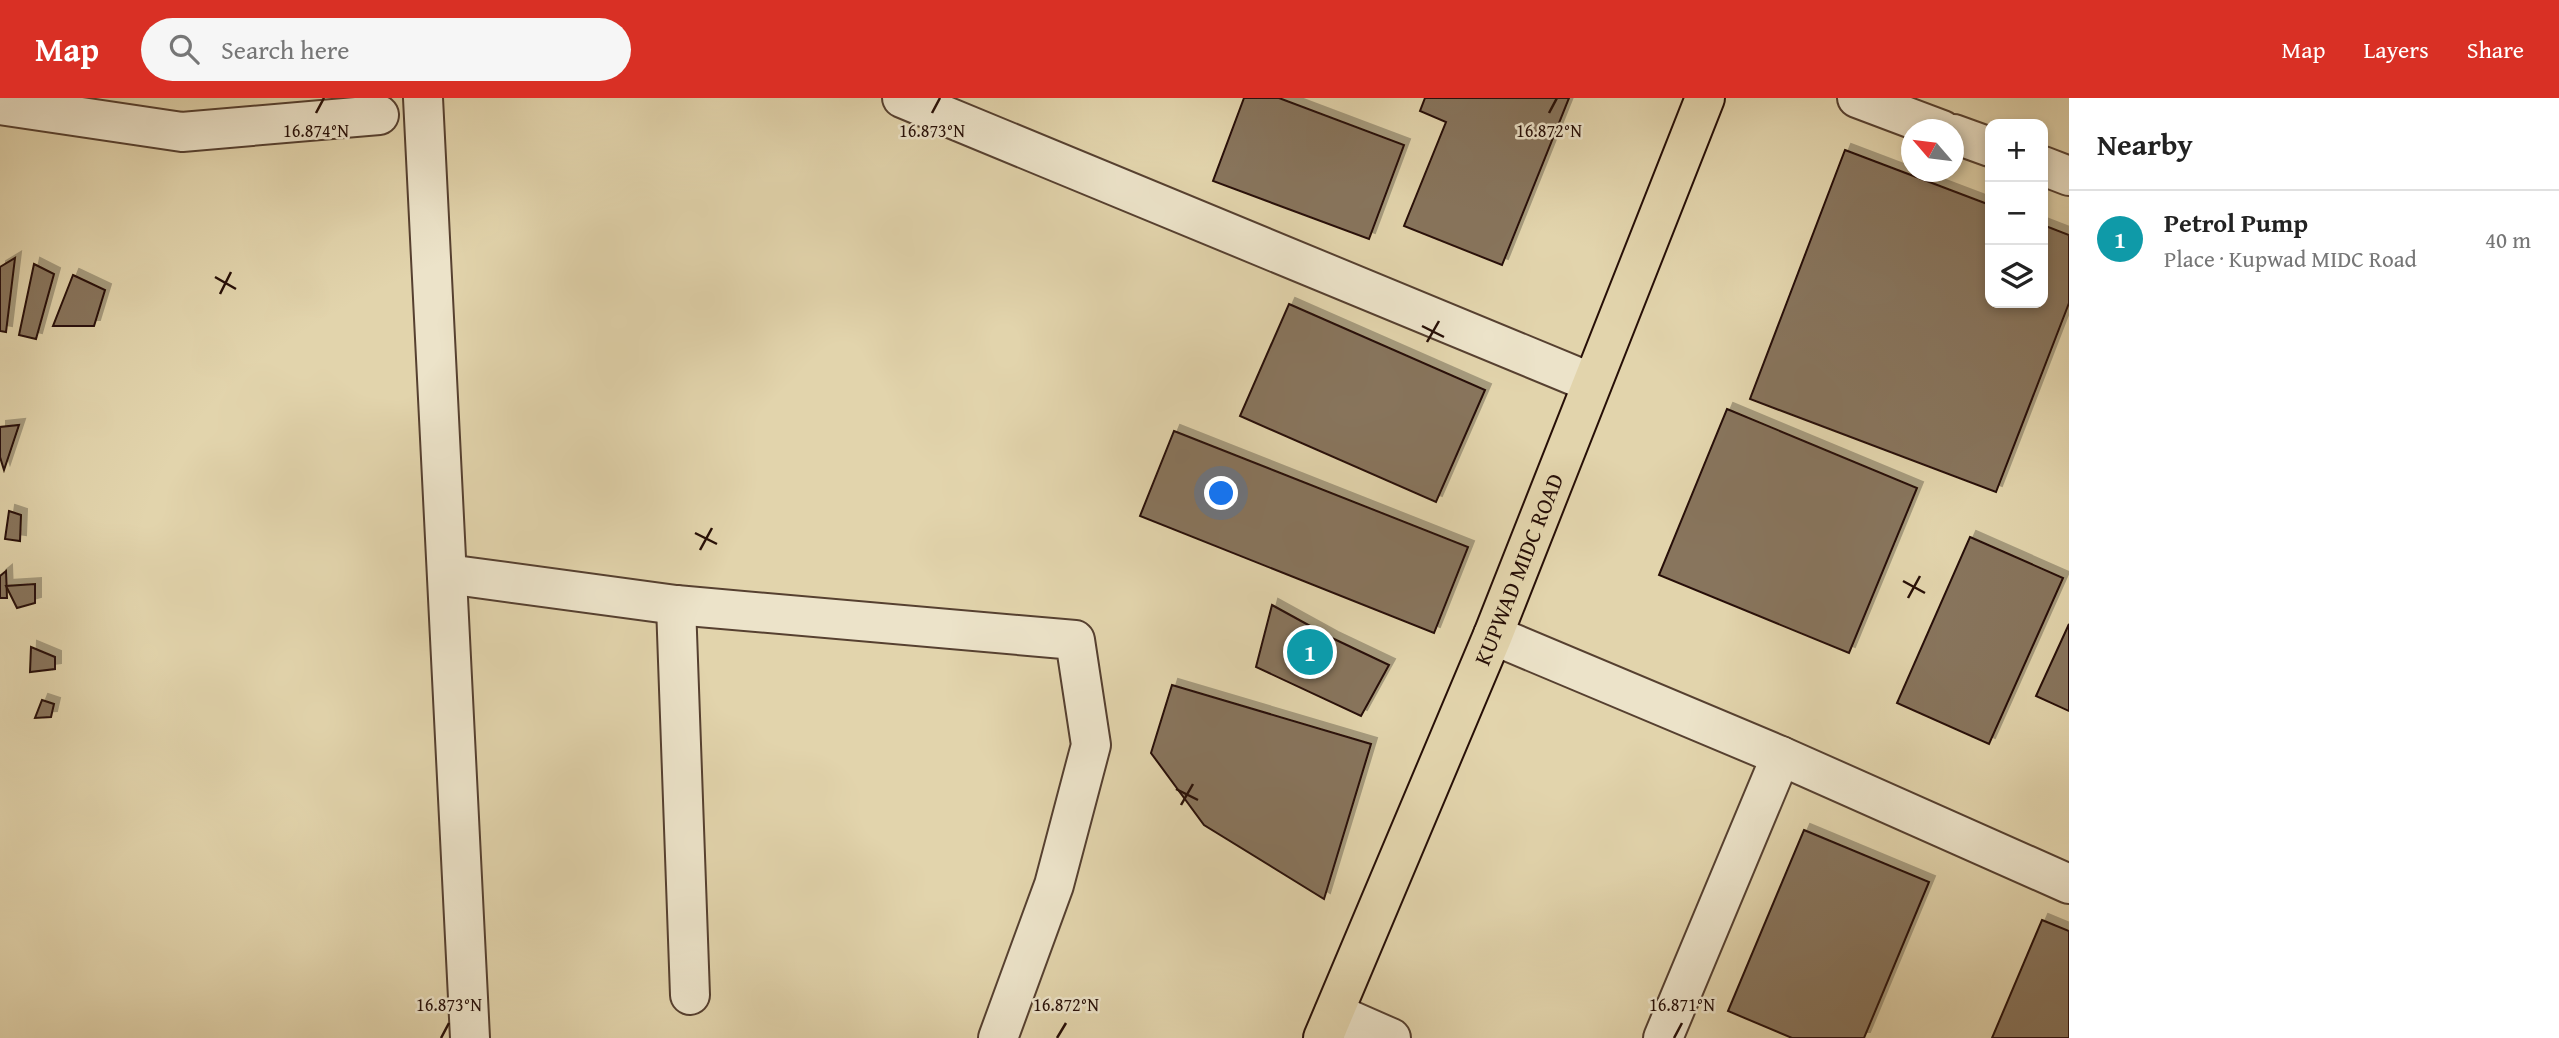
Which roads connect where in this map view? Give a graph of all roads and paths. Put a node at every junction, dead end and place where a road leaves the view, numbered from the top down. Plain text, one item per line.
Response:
1 (302, 98) edge
2 (902, 98) edge
3 (1705, 98) edge
4 (1857, 98) edge
5 (0, 105) edge
6 (424, 111) edge
7 (379, 115) junction
8 (1913, 119) edge
9 (1964, 138) edge
10 (1985, 145) edge
11 (2048, 168) edge
12 (2069, 176) edge
13 (1592, 383) junction
14 (447, 574) junction
15 (676, 605) junction
16 (1493, 635) junction
17 (1781, 757) junction
18 (2069, 884) edge
19 (690, 995) dead end
20 (1328, 1025) edge
21 (470, 1038) edge
22 (998, 1038) edge
23 (1391, 1038) edge
24 (1663, 1038) edge

1 - 7 street
2 - 13 street
3 - 13 main road, KUPWAD MIDC ROAD
4 - 8 street
5 - 7 street
6 - 7 street
6 - 14 street
9 - 10 street
11 - 12 street
13 - 16 main road, KUPWAD MIDC ROAD
14 - 15 street
14 - 21 street
15 - 19 street
15 - 22 street
16 - 17 street
16 - 20 main road, KUPWAD MIDC ROAD
17 - 18 street
17 - 24 street
20 - 23 street

